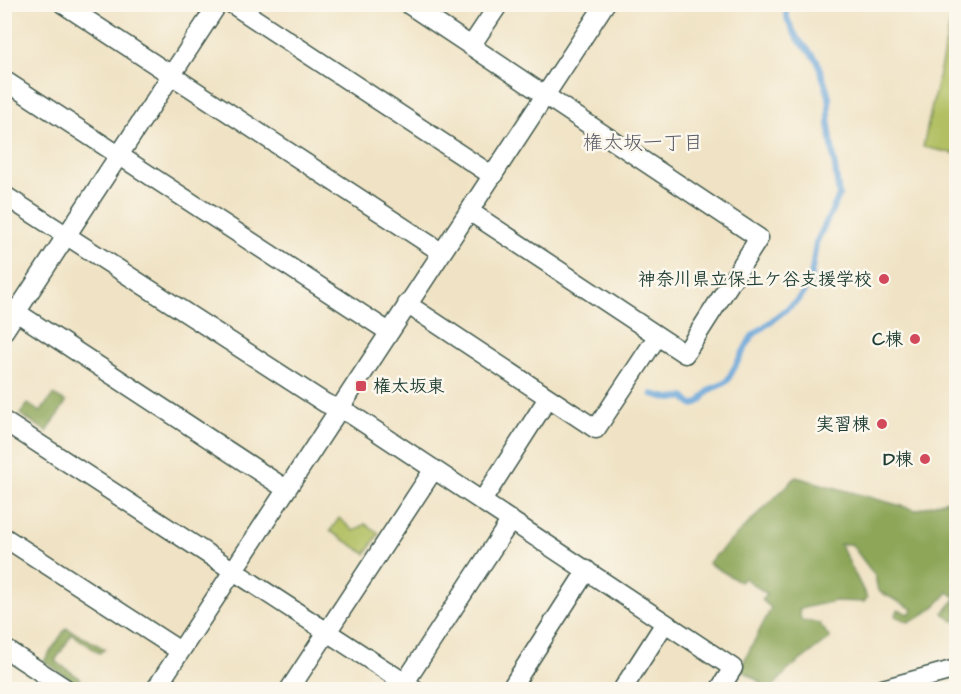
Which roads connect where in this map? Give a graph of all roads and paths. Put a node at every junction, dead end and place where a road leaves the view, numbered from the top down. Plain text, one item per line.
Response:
1 (63, 4) edge
2 (218, 4) edge
3 (232, 4) edge
4 (408, 4) edge
5 (499, 4) edge
6 (605, 4) edge
7 (471, 46) junction
8 (172, 76) junction
9 (4, 80) edge
10 (546, 95) junction
11 (118, 156) junction
12 (493, 176) junction
13 (4, 195) edge
14 (469, 211) junction
15 (67, 236) junction
16 (441, 252) junction
17 (407, 304) junction
18 (11, 308) edge
19 (4, 331) edge
20 (388, 332) junction
21 (657, 336) junction
22 (548, 398) junction
23 (339, 408) junction
24 (4, 421) edge
25 (434, 469) junction
26 (286, 489) junction
27 (482, 501) junction
28 (511, 520) junction
29 (4, 537) edge
30 (234, 568) junction
31 (587, 570) junction
32 (665, 622) junction
33 (327, 632) junction
34 (4, 648) edge
35 (180, 651) junction
36 (957, 669) edge
37 (407, 687) edge
38 (68, 690) edge
39 (155, 690) edge
40 (290, 690) edge
41 (510, 690) edge
42 (622, 690) edge
43 (719, 690) edge
44 (879, 690) edge

1 - 8 street
2 - 8 street
3 - 12 street
4 - 7 street
5 - 7 street
6 - 10 street
7 - 10 street
8 - 11 street
8 - 16 street
9 - 11 street
10 - 12 street
10 - 21 street
11 - 15 street
11 - 20 street
12 - 14 street
13 - 15 street
14 - 16 street
14 - 21 street
15 - 18 street
15 - 23 street
16 - 17 street
17 - 20 street
17 - 22 street
18 - 19 street
18 - 26 street
20 - 23 street
21 - 22 street
22 - 27 street
23 - 25 street
23 - 26 street
24 - 30 street
25 - 27 street
25 - 33 street
26 - 30 street
27 - 28 street
28 - 31 street
28 - 37 street
29 - 35 street
30 - 33 street
30 - 35 street
31 - 32 street
31 - 41 street
32 - 42 street
32 - 43 street
33 - 37 street
33 - 40 street
34 - 38 street
35 - 39 street
36 - 44 street

